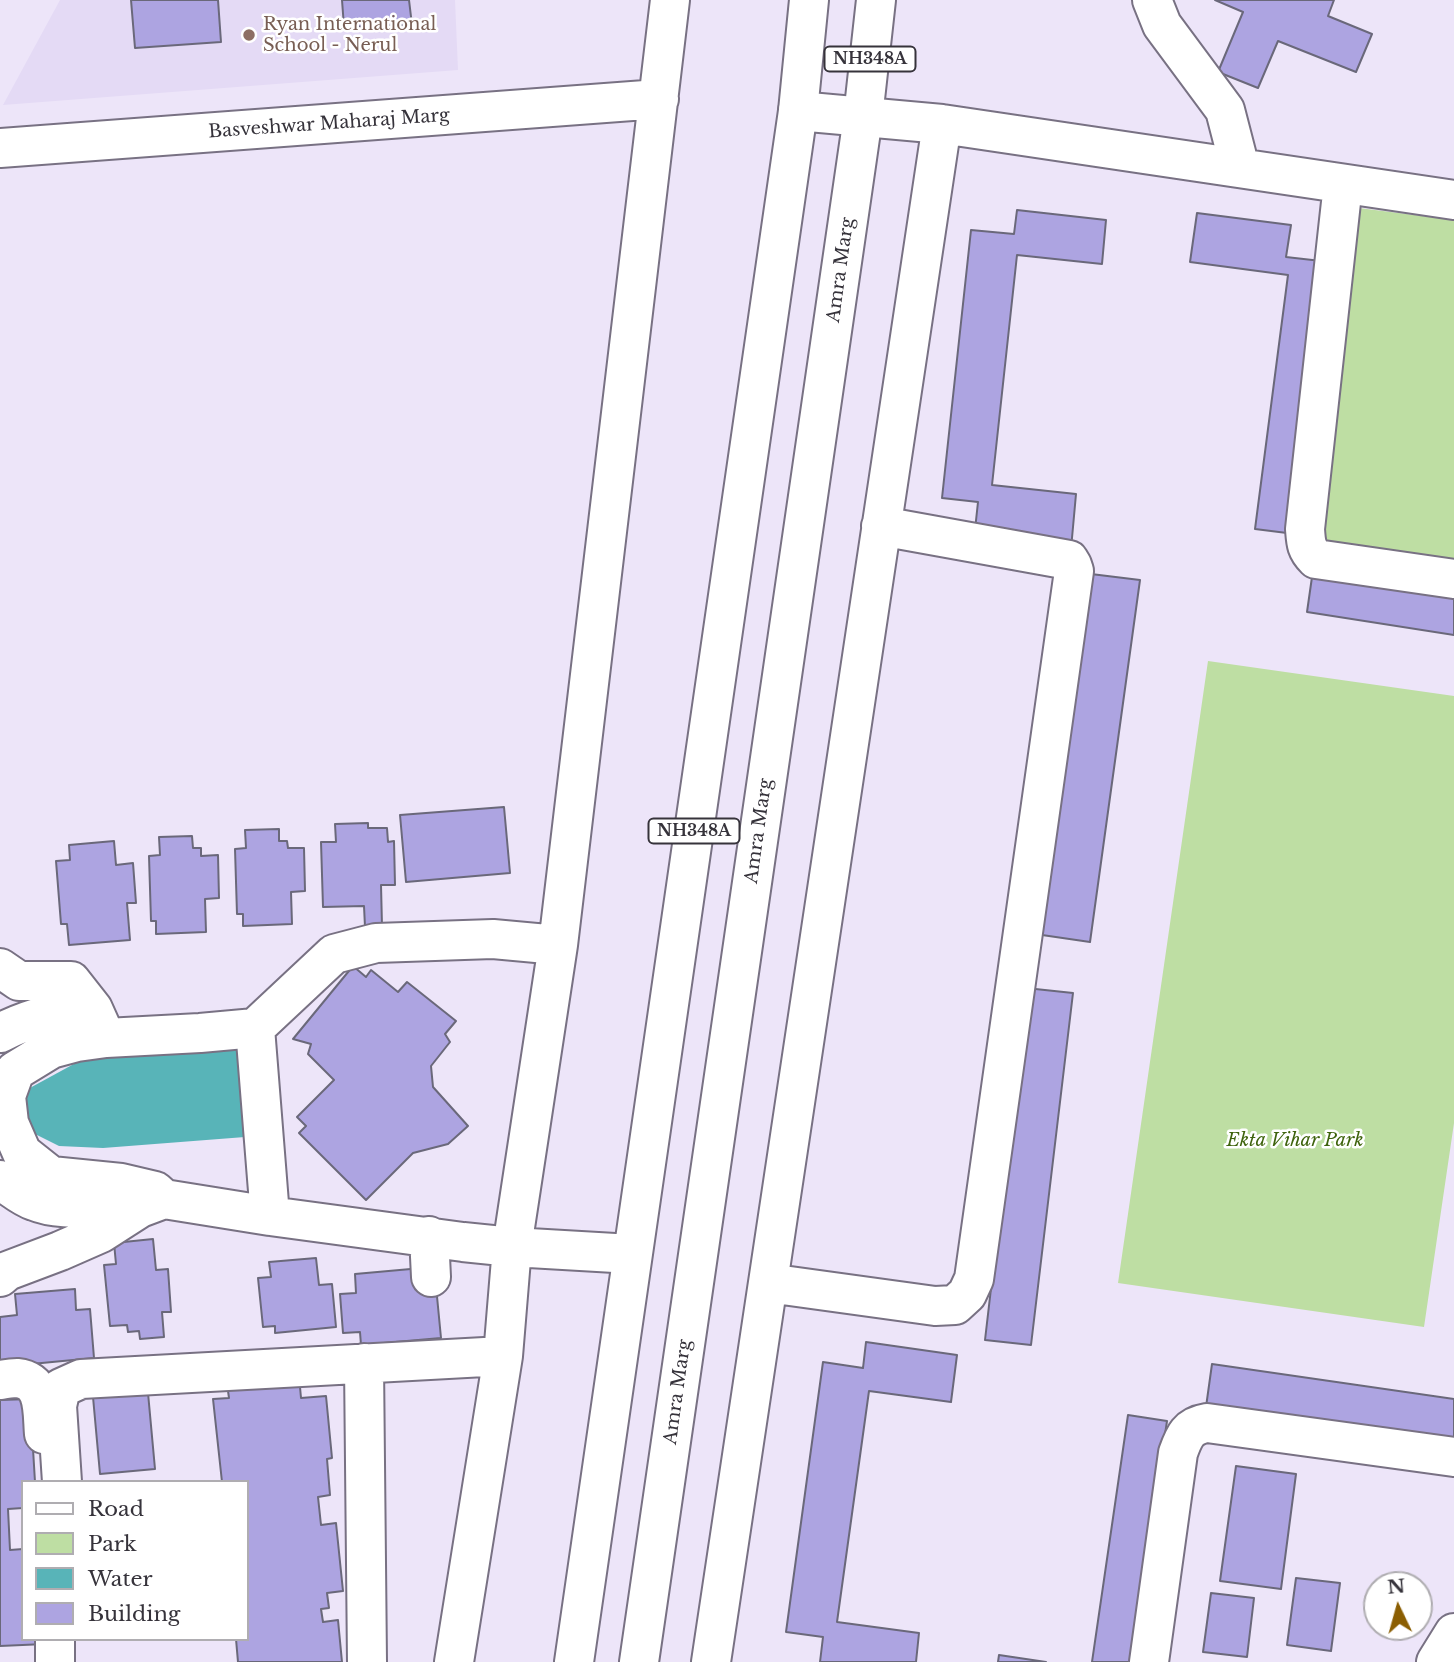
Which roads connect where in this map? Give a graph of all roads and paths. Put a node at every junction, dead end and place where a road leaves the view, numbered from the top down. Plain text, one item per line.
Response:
1 (670, 0) edge
2 (809, 0) edge
3 (876, 0) edge
4 (1152, 0) edge
5 (659, 99) junction
6 (798, 111) junction
7 (863, 117) junction
8 (942, 124) junction
9 (0, 148) edge
10 (1240, 168) junction
11 (1343, 184) junction
12 (1454, 200) edge
13 (881, 526) junction
14 (1454, 579) edge
15 (558, 945) junction
16 (0, 968) edge
17 (99, 1023) junction
18 (255, 1028) junction
19 (0, 1032) edge
20 (0, 1180) edge
21 (152, 1204) junction
22 (270, 1216) junction
23 (429, 1236) junction
24 (512, 1247) junction
25 (632, 1254) junction
26 (0, 1277) edge
27 (431, 1277) dead end
28 (768, 1283) junction
29 (503, 1356) junction
30 (364, 1363) junction
31 (0, 1380) edge
32 (1454, 1457) edge
33 (46, 1480) edge
34 (62, 1480) edge
35 (1454, 1633) edge
36 (55, 1641) edge
37 (72, 1641) edge
38 (55, 1662) edge
39 (74, 1662) edge
40 (367, 1662) edge
41 (454, 1662) edge
42 (574, 1662) edge
43 (639, 1662) edge
44 (711, 1662) edge
45 (1149, 1662) edge
46 (1436, 1662) edge

1 - 5 main road
2 - 6 main road, NH348A
3 - 7 main road, Amra Marg / NH348A
4 - 10 main road
5 - 9 main road, Basveshwar Maharaj Marg
5 - 15 main road
6 - 7 main road
6 - 25 main road, NH348A
7 - 8 main road
7 - 43 main road, Amra Marg / NH348A
8 - 10 main road
8 - 13 main road
10 - 11 main road
11 - 12 main road
11 - 14 main road
13 - 28 main road
13 - 28 main road
15 - 18 main road
15 - 24 main road
16 - 17 main road
17 - 18 main road
17 - 19 main road
17 - 21 main road
18 - 22 main road
20 - 21 main road
21 - 22 main road
21 - 26 main road
22 - 23 main road
23 - 24 main road
23 - 27 main road
24 - 25 main road
24 - 29 main road
25 - 42 main road, NH348A
28 - 44 main road
29 - 30 main road
29 - 41 main road
30 - 34 main road
30 - 40 main road
31 - 33 main road
32 - 45 main road
35 - 46 main road
36 - 38 main road
37 - 39 main road

